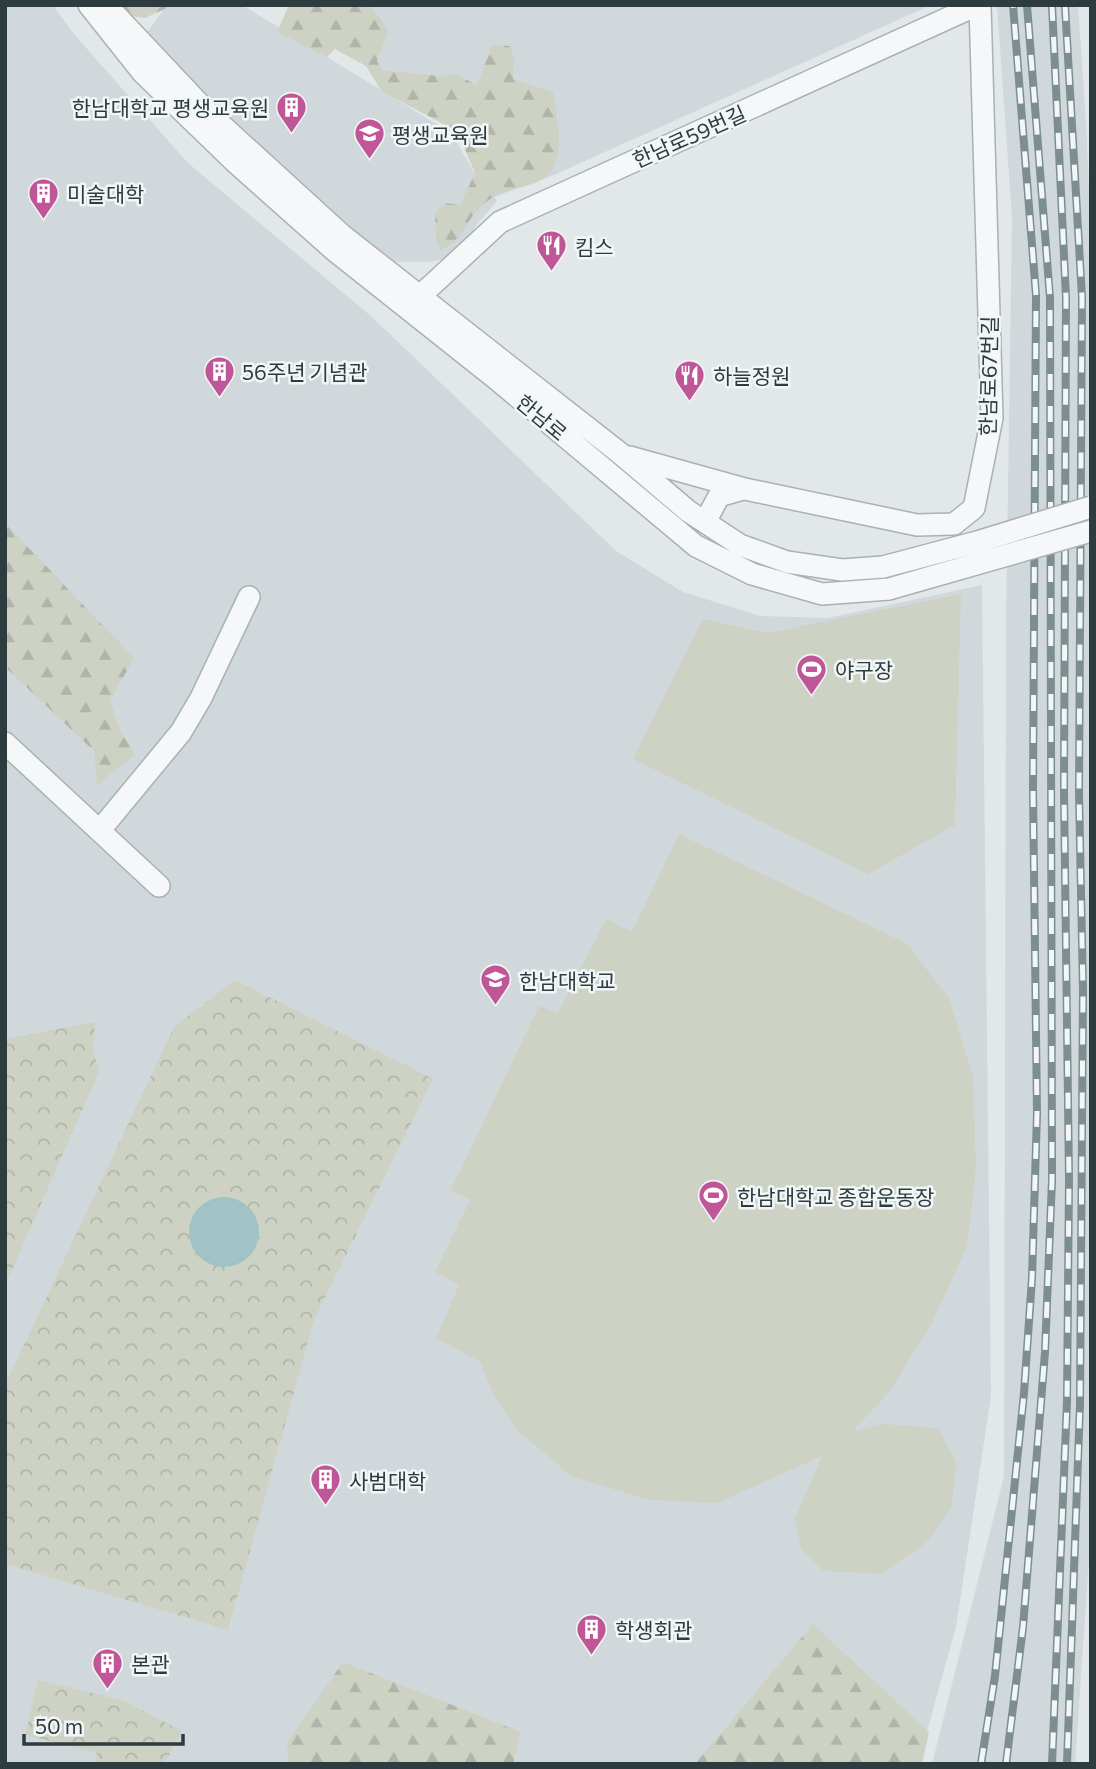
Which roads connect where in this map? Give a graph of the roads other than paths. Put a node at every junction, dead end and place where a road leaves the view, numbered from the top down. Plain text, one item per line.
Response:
1 (89, 5) edge
2 (107, 5) edge
3 (979, 5) edge
4 (420, 296) junction
5 (621, 454) junction
6 (746, 489) junction
7 (1091, 507) edge
8 (705, 522) junction
9 (1091, 531) edge
10 (249, 597) dead end
11 (5, 743) edge
12 (100, 830) junction
13 (159, 886) dead end

1 - 9 street, 한남로, bridge
2 - 4 street, 한남로
3 - 4 street, 한남로59번길
3 - 6 street, 한남로67번길
4 - 5 street, 한남로
5 - 6 street, 한남로67번길
5 - 8 street, 한남로
6 - 8 street
7 - 8 street, 한남로, bridge
10 - 12 street
11 - 12 street
12 - 13 street

